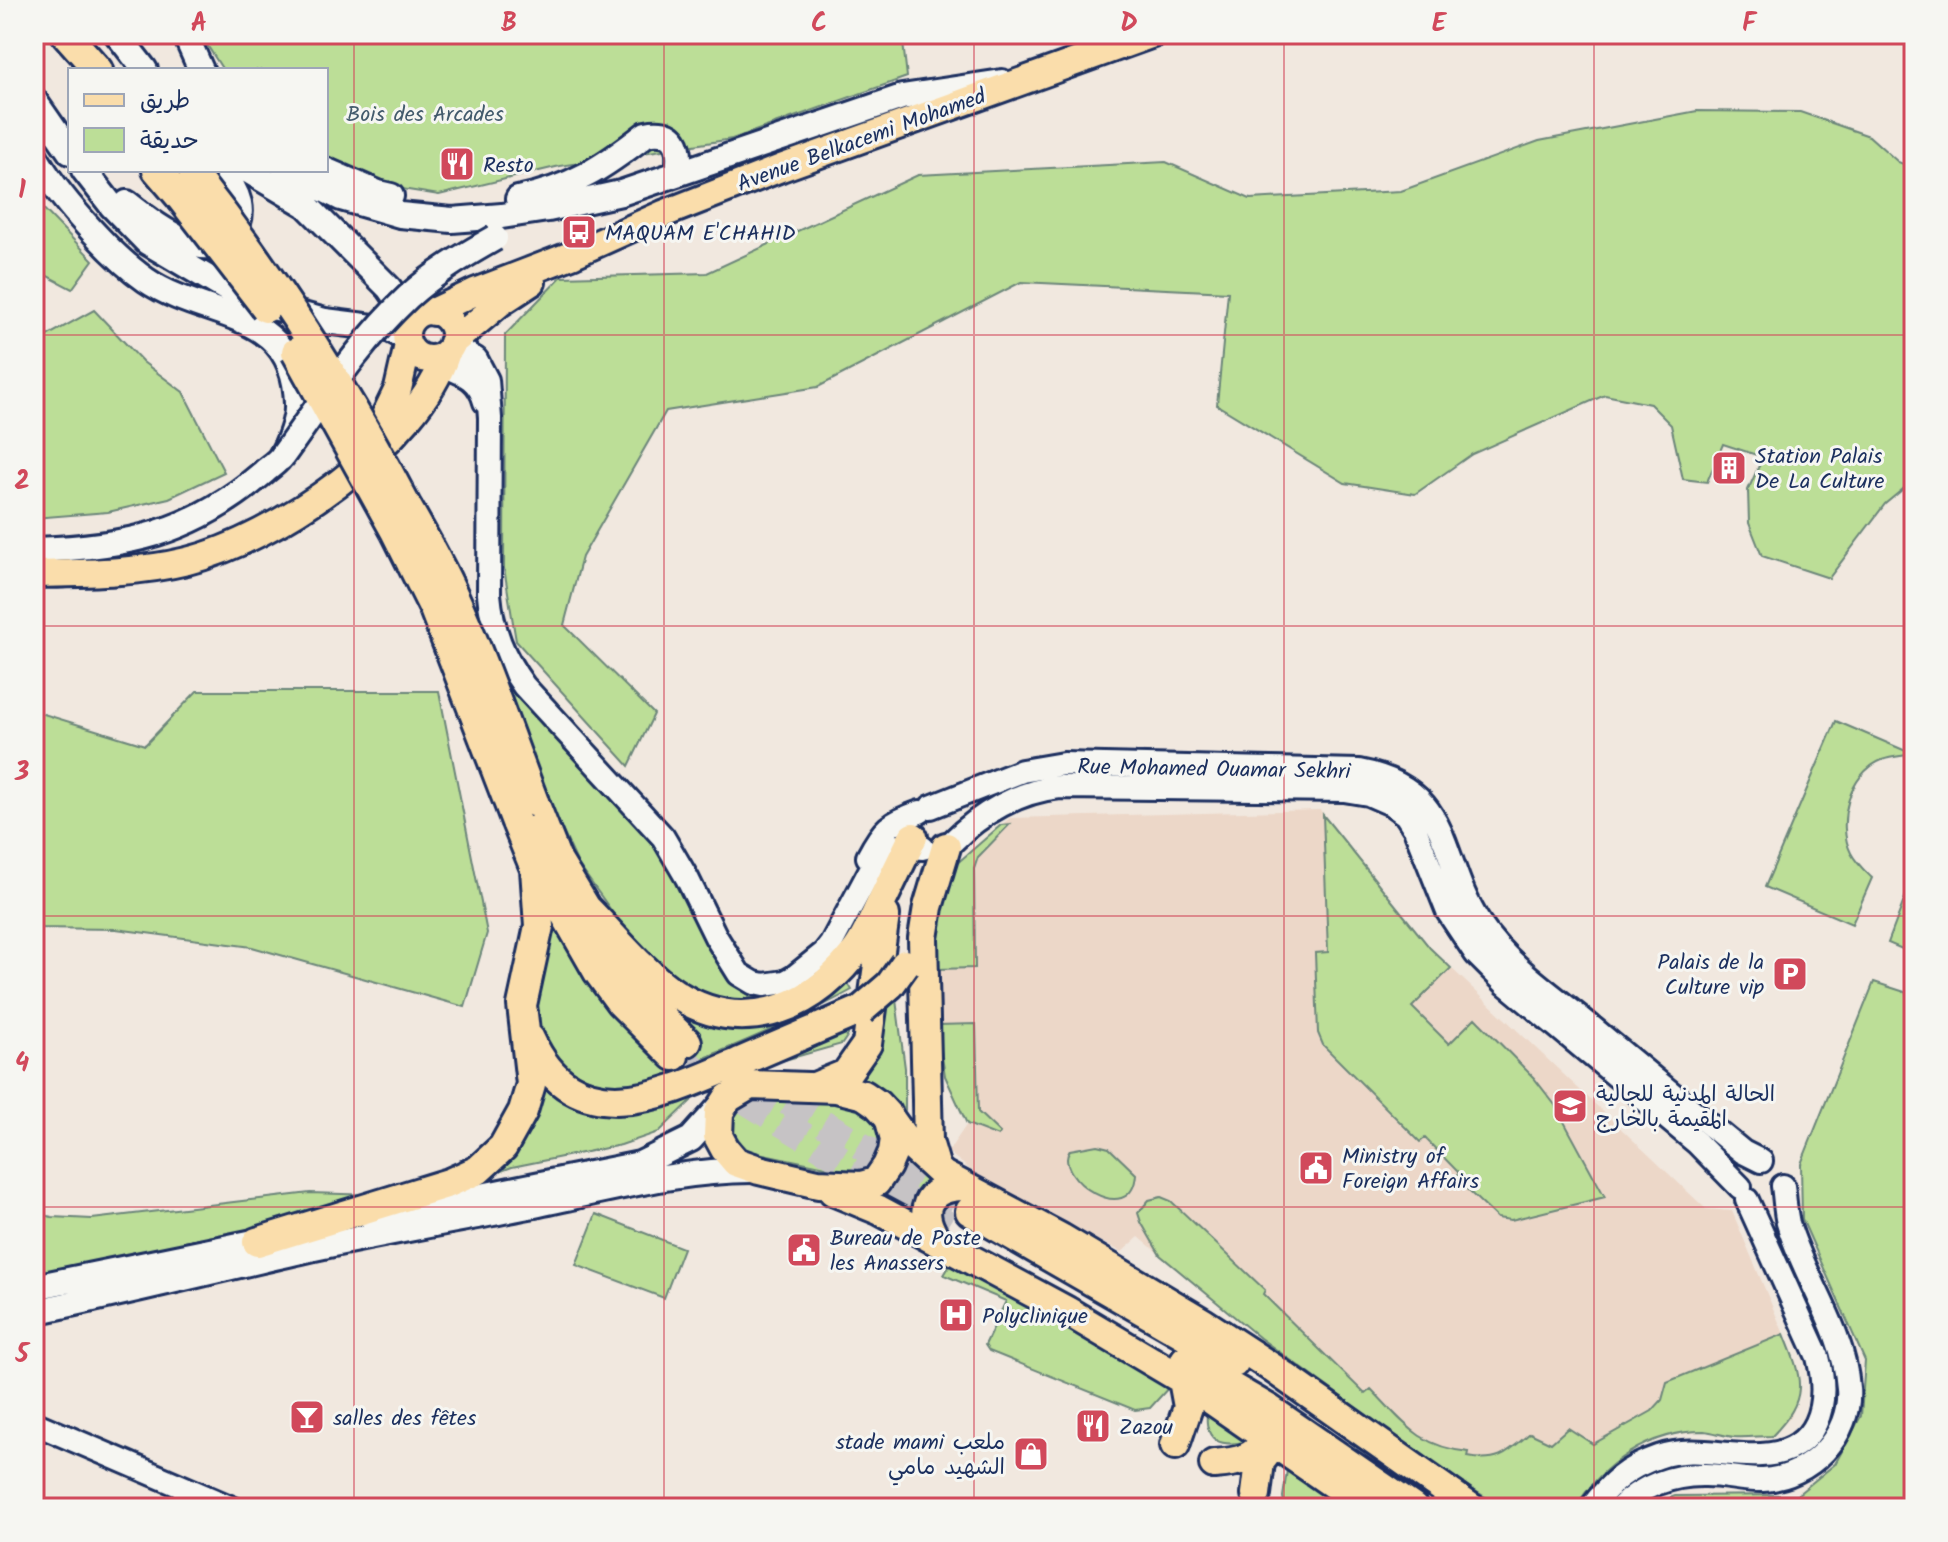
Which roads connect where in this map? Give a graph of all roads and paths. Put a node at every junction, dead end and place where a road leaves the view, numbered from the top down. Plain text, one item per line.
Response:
1 (46, 34) edge
2 (66, 34) edge
3 (117, 34) edge
4 (185, 34) edge
5 (1153, 34) edge
6 (72, 68) edge
7 (96, 68) edge
8 (143, 68) edge
9 (200, 68) edge
10 (1024, 79) junction
11 (34, 100) edge
12 (68, 149) edge
13 (34, 154) edge
14 (328, 171) edge
15 (87, 172) edge
16 (89, 172) edge
17 (166, 172) edge
18 (250, 172) edge
19 (289, 172) edge
20 (678, 172) junction
21 (196, 179) edge
22 (621, 193) junction
23 (574, 254) junction
24 (431, 342) junction
25 (281, 458) junction
26 (364, 461) junction
27 (34, 550) edge
28 (41, 573) edge
29 (525, 812) junction
30 (929, 838) junction
31 (535, 869) junction
32 (892, 883) junction
33 (586, 908) junction
34 (807, 967) junction
35 (525, 1028) junction
36 (817, 1087) junction
37 (728, 1098) junction
38 (926, 1106) junction
39 (900, 1147) junction
40 (1761, 1161) junction
41 (936, 1168) junction
42 (759, 1170) junction
43 (818, 1184) junction
44 (1783, 1186) junction
45 (1744, 1193) junction
46 (956, 1217) junction
47 (257, 1242) junction
48 (34, 1287) edge
49 (34, 1312) edge
50 (1183, 1380) junction
51 (34, 1423) edge
52 (1272, 1440) junction
53 (1175, 1445) dead end
54 (1214, 1464) dead end
55 (1370, 1479) junction
56 (1256, 1494) dead end
57 (232, 1508) edge
58 (1368, 1508) edge
59 (1392, 1508) edge
60 (1413, 1508) edge
61 (1471, 1508) edge
62 (1591, 1508) edge
63 (1620, 1508) edge

1 - 6 highway
2 - 7 highway
3 - 8 main road
4 - 9 main road
5 - 10 main road, Avenue Belkacemi Mohamed
10 - 20 main road
10 - 23 main road, Avenue Belkacemi Mohamed
11 - 12 main road
13 - 25 main road, bridge
14 - 20 main road
15 - 24 main road
16 - 21 main road
17 - 21 highway
18 - 24 main road
19 - 22 main road
20 - 22 main road
21 - 29 highway, bridge
22 - 25 main road, bridge
23 - 24 main road
23 - 24 main road
24 - 26 main road
24 - 26 main road
24 - 34 street
25 - 27 main road
26 - 28 main road
29 - 31 highway
29 - 33 highway
30 - 32 highway
30 - 34 street
30 - 34 street
30 - 35 highway, bridge
30 - 38 highway
30 - 40 street, Rue Mohamed Ouamar Sekhri
30 - 45 street
31 - 33 highway
31 - 35 highway
32 - 33 highway
32 - 36 highway
35 - 47 highway
36 - 37 highway
36 - 39 highway
37 - 42 highway
37 - 47 main road
38 - 39 highway
38 - 41 highway
39 - 41 highway
39 - 43 highway
40 - 44 street
40 - 45 street
41 - 46 highway
42 - 43 highway
42 - 49 main road
43 - 46 highway
44 - 45 street
44 - 63 street
45 - 62 street
46 - 50 highway
46 - 55 highway
46 - 61 highway
47 - 48 main road
50 - 52 highway
50 - 53 highway
51 - 57 street
52 - 54 highway
52 - 56 highway
52 - 58 highway
55 - 59 highway
55 - 60 highway

